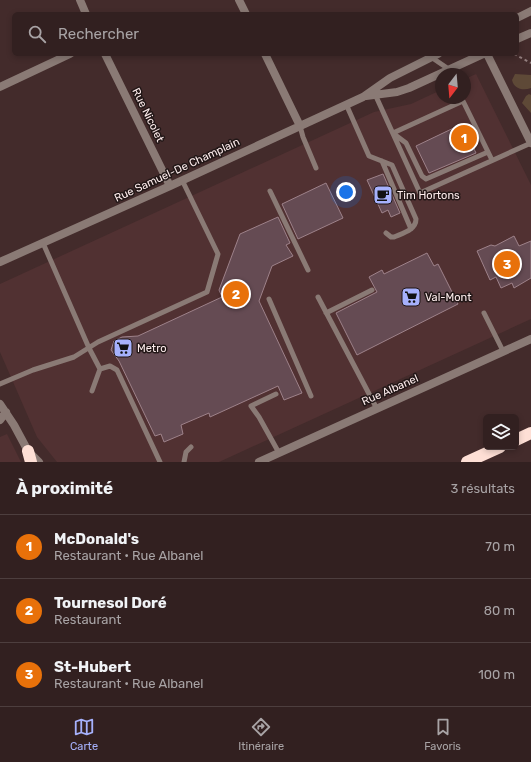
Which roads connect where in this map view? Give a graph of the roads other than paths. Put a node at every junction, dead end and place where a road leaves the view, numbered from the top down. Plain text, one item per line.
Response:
1 (80, 0) edge
2 (239, 0) edge
3 (85, 12) edge
4 (245, 12) edge
5 (531, 12) edge
6 (519, 17) edge
7 (531, 33) edge
8 (519, 38) edge
9 (66, 56) edge
10 (106, 56) edge
11 (266, 56) edge
12 (434, 56) edge
13 (479, 56) edge
14 (488, 56) edge
15 (446, 68) edge
16 (457, 68) edge
17 (435, 78) edge
18 (0, 87) edge
19 (374, 92) junction
20 (346, 104) junction
21 (452, 104) edge
22 (464, 104) edge
23 (300, 126) junction
24 (393, 133) junction
25 (531, 143) edge
26 (488, 152) junction
27 (492, 160) junction
28 (382, 161) junction
29 (316, 168) dead end
30 (182, 180) junction
31 (170, 186) junction
32 (270, 191) dead end
33 (411, 229) junction
34 (386, 233) dead end
35 (43, 243) junction
36 (0, 262) edge
37 (308, 270) dead end
38 (372, 290) dead end
39 (318, 297) dead end
40 (269, 299) dead end
41 (326, 313) junction
42 (484, 313) dead end
43 (531, 339) edge
44 (89, 348) junction
45 (503, 351) junction
46 (100, 369) junction
47 (0, 384) edge
48 (92, 391) dead end
49 (276, 394) dead end
50 (311, 396) dead end
51 (0, 404) edge
52 (376, 409) junction
53 (6, 412) junction
54 (0, 420) edge
55 (531, 433) edge
56 (519, 439) edge
57 (191, 447) dead end
58 (493, 450) edge
59 (279, 453) junction
60 (29, 457) edge
61 (39, 462) edge
62 (160, 462) edge
63 (184, 462) edge
64 (259, 462) edge
65 (467, 462) edge

1 - 3 street
2 - 4 street
5 - 6 street
7 - 8 street
9 - 18 street
10 - 31 street, Rue Nicolet
11 - 23 street
12 - 15 lane
12 - 19 street, Rue Samuel-De Champlain
13 - 16 street, Rue Samuel-De Champlain
14 - 25 street
17 - 19 street, Rue Samuel-De Champlain
19 - 20 street, Rue Samuel-De Champlain
19 - 24 lane
20 - 23 street, Rue Samuel-De Champlain
20 - 28 lane
21 - 24 lane
22 - 26 lane
23 - 29 lane
23 - 30 street, Rue Samuel-De Champlain
24 - 26 lane
24 - 27 lane
25 - 27 lane
26 - 27 lane
28 - 33 lane
28 - 33 lane
30 - 31 street, Rue Samuel-De Champlain
30 - 44 lane
31 - 35 street, Rue Samuel-De Champlain
32 - 37 lane
33 - 34 lane
35 - 36 street, Rue Samuel-De Champlain
35 - 44 lane
38 - 41 lane
39 - 41 lane
40 - 50 lane
41 - 52 lane
42 - 45 lane
43 - 45 street, Rue Albanel
44 - 46 lane
44 - 47 lane
45 - 52 street, Rue Albanel
46 - 48 lane
46 - 62 lane
49 - 59 lane
51 - 53 street
52 - 59 street, Rue Albanel
53 - 54 street
53 - 60 street
55 - 56 highway
57 - 63 lane
58 - 65 highway
59 - 64 street, Rue Albanel
60 - 61 street

